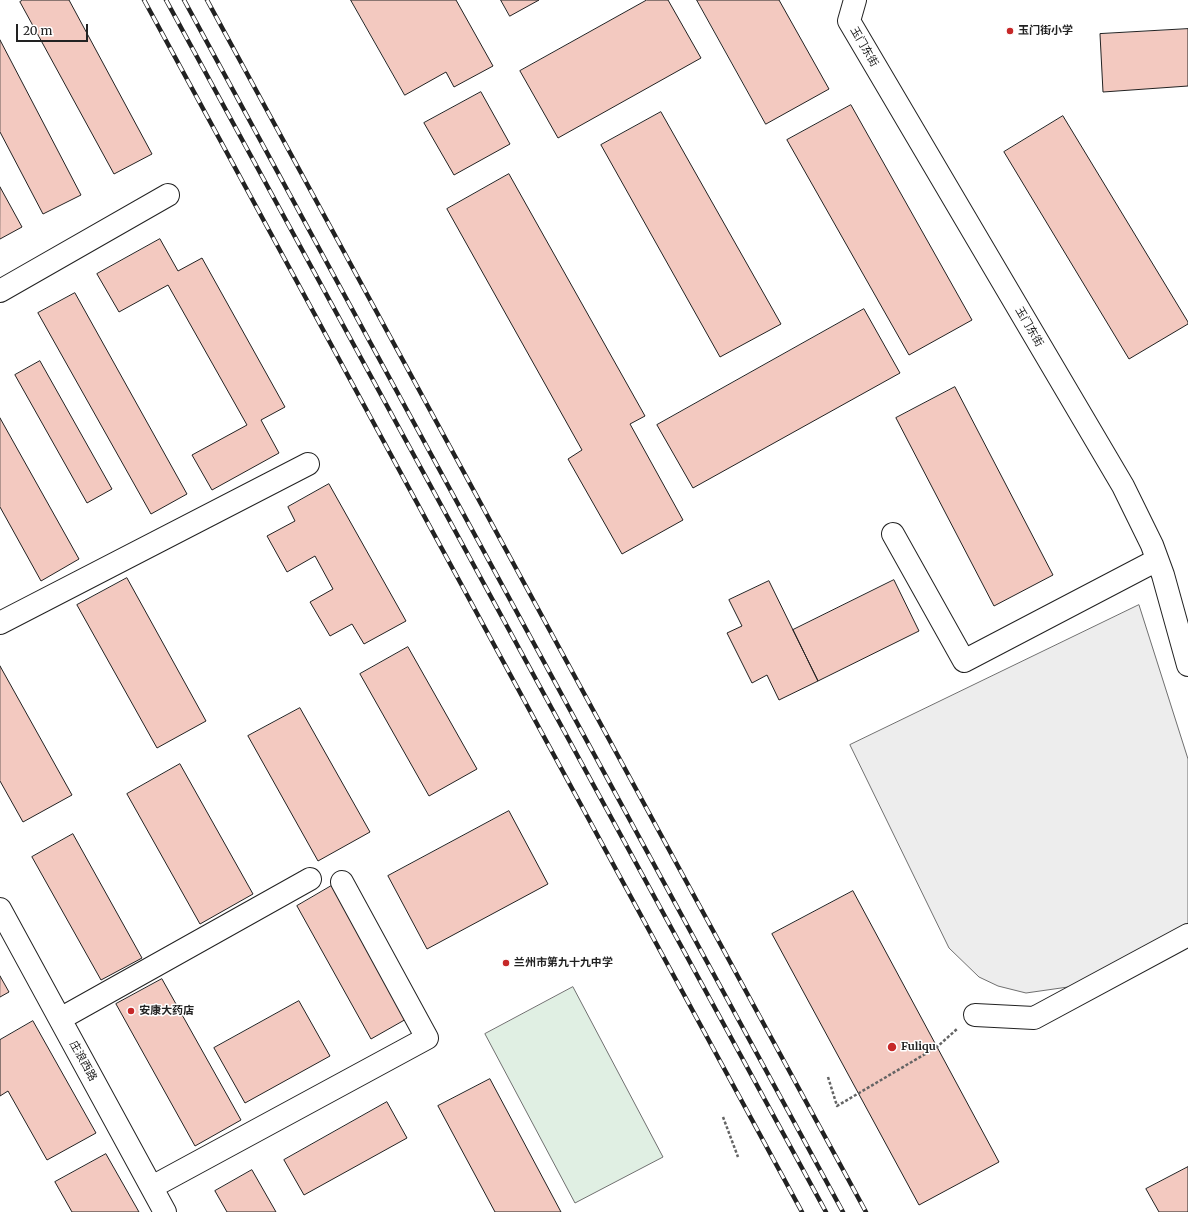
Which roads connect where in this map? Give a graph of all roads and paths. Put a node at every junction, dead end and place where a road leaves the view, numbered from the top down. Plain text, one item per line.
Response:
1 (855, 0) edge
2 (168, 195) dead end
3 (0, 291) edge
4 (308, 464) dead end
5 (893, 534) dead end
6 (1157, 560) junction
7 (0, 623) edge
8 (1188, 665) edge
9 (310, 880) dead end
10 (342, 882) dead end
11 (0, 909) edge
12 (1188, 935) edge
13 (974, 1015) joint
14 (60, 1019) junction
15 (828, 1077) dead end
16 (723, 1117) dead end
17 (738, 1157) dead end
18 (152, 1187) junction
19 (165, 1212) edge

1 - 6 street, 玉门东街
2 - 3 street
4 - 7 street
5 - 6 street
6 - 8 street, 玉门东街
9 - 14 street
10 - 18 street
11 - 14 street, 庄浪西路
12 - 13 street
13 - 15 path
14 - 18 street, 庄浪西路
16 - 17 path
18 - 19 street, 庄浪西路

